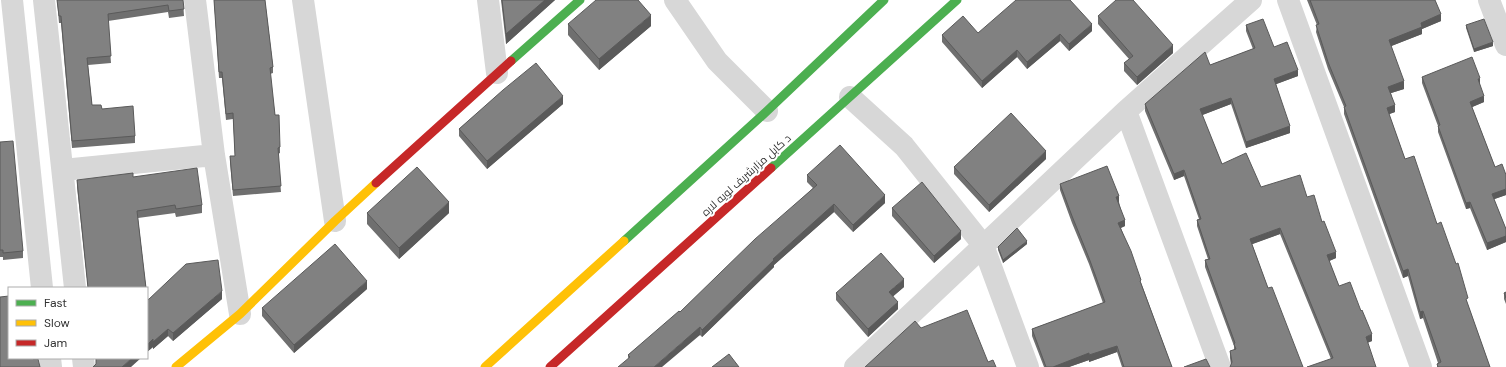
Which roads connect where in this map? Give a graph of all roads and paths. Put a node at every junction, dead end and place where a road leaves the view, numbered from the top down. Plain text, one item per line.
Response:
1 (12, 0) edge
2 (44, 0) edge
3 (195, 0) edge
4 (303, 0) edge
5 (488, 0) edge
6 (580, 0) edge
7 (675, 0) edge
8 (884, 0) edge
9 (957, 0) edge
10 (1251, 0) edge
11 (1288, 0) edge
12 (1489, 0) edge
13 (1506, 45) edge
14 (497, 73) junction
15 (850, 97) junction
16 (767, 111) junction
17 (1126, 111) junction
18 (214, 156) junction
19 (63, 170) junction
20 (335, 221) junction
21 (984, 245) junction
22 (42, 287) edge
23 (75, 287) edge
24 (240, 314) junction
25 (176, 367) edge
26 (485, 367) edge
27 (550, 367) edge
28 (855, 367) edge
29 (1028, 367) edge
30 (1220, 367) edge
31 (1421, 367) edge

1 - 22 street
2 - 19 street
3 - 18 street
4 - 20 street
5 - 14 street
6 - 14 main road
7 - 16 street
8 - 16 main road
9 - 15 main road, د کابل مزارشریف لویه لاره
10 - 17 street
11 - 31 street
12 - 13 street
14 - 20 main road
15 - 21 street
15 - 27 main road, د کابل مزارشریف لویه لاره
16 - 26 main road
17 - 21 street
17 - 30 street
18 - 19 street
18 - 24 street
19 - 23 street
20 - 24 main road
21 - 28 street
21 - 29 street
24 - 25 main road

